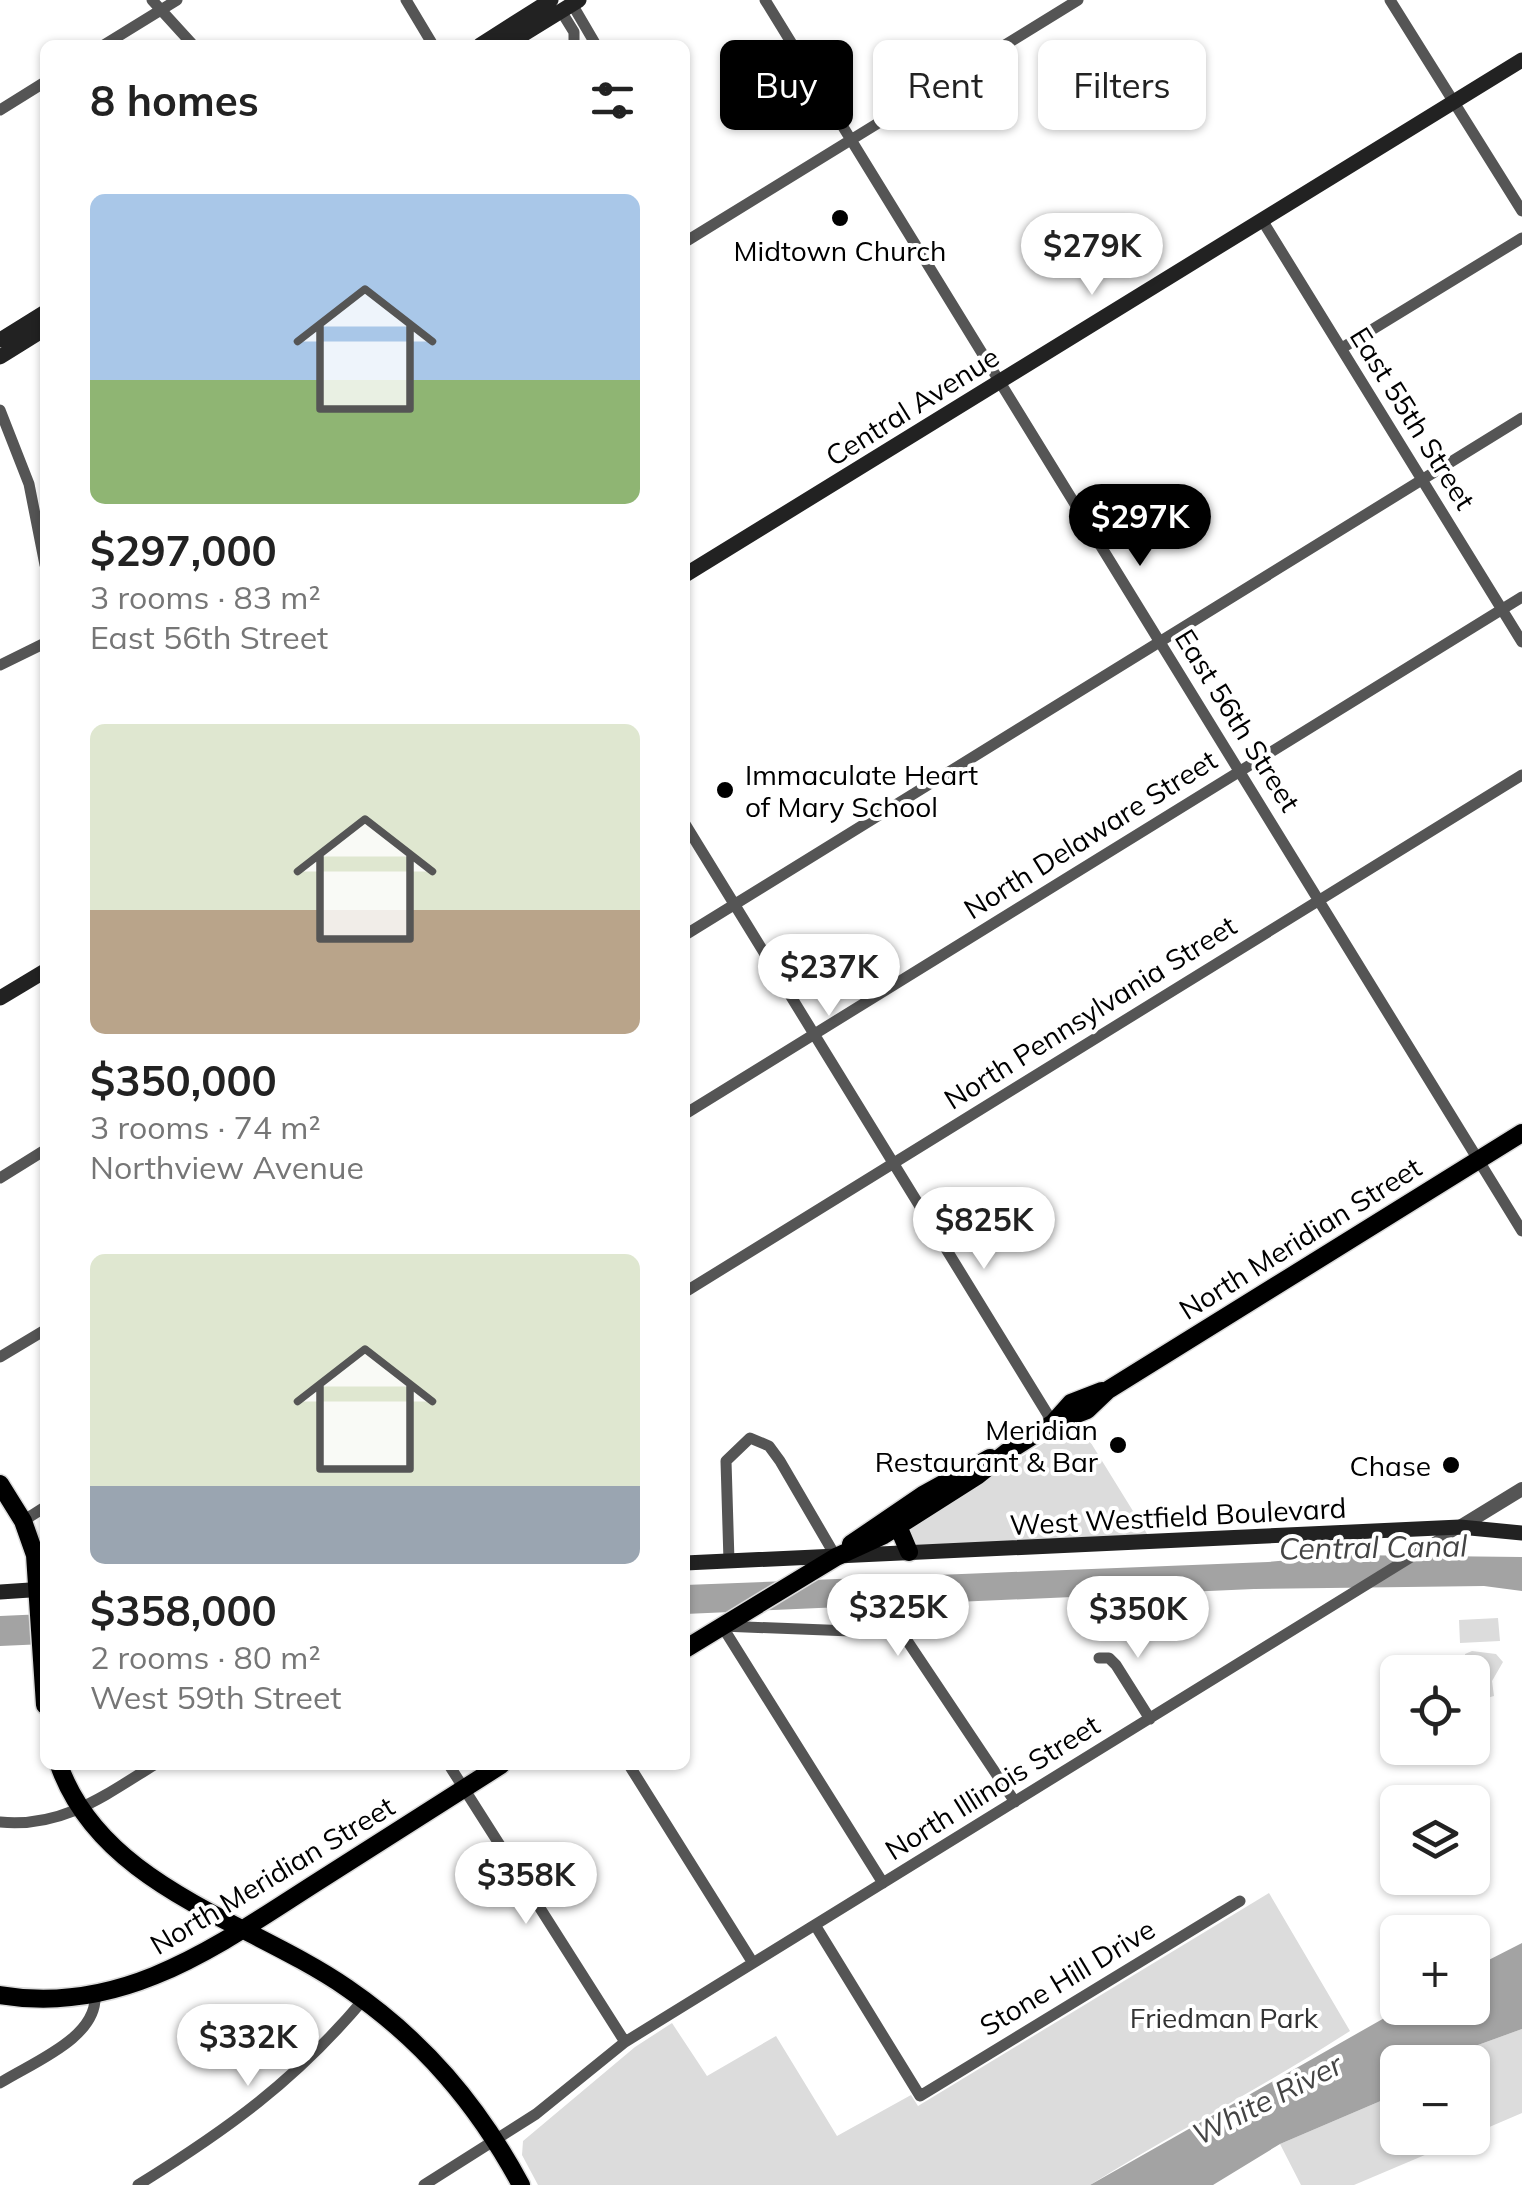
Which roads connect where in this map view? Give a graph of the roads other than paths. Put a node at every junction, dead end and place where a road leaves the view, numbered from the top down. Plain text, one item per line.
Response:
1 (176, 0) edge
2 (406, 0) edge
3 (765, 0) edge
4 (1078, 0) edge
5 (1390, 0) edge
6 (566, 4) edge
7 (156, 5) edge
8 (577, 34) edge
9 (110, 40) edge
10 (188, 40) edge
11 (431, 40) edge
12 (490, 40) edge
13 (513, 40) edge
14 (1522, 60) edge
15 (40, 85) edge
16 (1454, 102) junction
17 (0, 110) edge
18 (850, 140) junction
19 (1522, 212) edge
20 (1262, 220) junction
21 (1522, 238) edge
22 (690, 239) edge
23 (40, 315) edge
24 (40, 332) edge
25 (0, 340) edge
26 (1342, 348) junction
27 (0, 356) edge
28 (1000, 381) junction
29 (0, 410) edge
30 (1522, 418) edge
31 (1422, 480) junction
32 (40, 498) edge
33 (33, 502) junction
34 (40, 539) edge
35 (690, 572) edge
36 (1522, 597) edge
37 (1502, 610) junction
38 (1160, 642) junction
39 (1522, 642) edge
40 (40, 645) edge
41 (0, 665) edge
42 (1241, 771) junction
43 (1522, 775) edge
44 (690, 832) edge
45 (1319, 900) junction
46 (734, 904) junction
47 (690, 932) edge
48 (40, 974) edge
49 (0, 998) edge
50 (814, 1034) junction
51 (690, 1111) edge
52 (1522, 1133) edge
53 (40, 1153) edge
54 (1478, 1160) junction
55 (893, 1164) junction
56 (0, 1178) edge
57 (1522, 1230) edge
58 (690, 1289) edge
59 (40, 1333) edge
60 (0, 1358) edge
61 (1053, 1423) junction
62 (1006, 1452) junction
63 (0, 1484) edge
64 (1522, 1490) edge
65 (40, 1510) edge
66 (23, 1521) junction
67 (898, 1526) junction
68 (1460, 1527) junction
69 (1522, 1532) edge
70 (909, 1552) junction
71 (836, 1558) junction
72 (729, 1561) junction
73 (690, 1563) edge
74 (40, 1580) edge
75 (40, 1590) edge
76 (0, 1592) edge
77 (730, 1622) junction
78 (690, 1647) edge
79 (1099, 1658) dead end
80 (1150, 1719) junction
81 (62, 1770) edge
82 (146, 1770) edge
83 (453, 1770) edge
84 (493, 1770) edge
85 (632, 1770) edge
86 (464, 1789) junction
87 (1015, 1802) junction
88 (82, 1810) junction
89 (0, 1822) edge
90 (883, 1883) junction
91 (1240, 1901) dead end
92 (815, 1925) junction
93 (245, 1928) junction
94 (753, 1963) junction
95 (0, 1995) edge
96 (94, 1996) junction
97 (364, 2000) junction
98 (625, 2042) junction
99 (0, 2083) edge
100 (497, 2139) junction
101 (138, 2185) edge
102 (424, 2185) edge
103 (521, 2185) edge

1 - 7 street
2 - 11 street
3 - 18 street, East 56th Street
4 - 18 street
5 - 16 street
6 - 8 street
6 - 12 main road
6 - 13 main road
7 - 9 street
7 - 10 street
14 - 16 main road, Central Avenue
15 - 17 street
16 - 19 street
16 - 20 main road, Central Avenue
18 - 22 street
18 - 28 street, East 56th Street
20 - 26 street, East 55th Street
20 - 28 main road, Central Avenue
21 - 26 street
23 - 25 main road
24 - 27 main road
26 - 31 street, East 55th Street
28 - 35 main road, Central Avenue
28 - 38 street, East 56th Street
29 - 33 street
30 - 31 street
31 - 37 street, East 55th Street
31 - 38 street
32 - 33 street
33 - 34 street
36 - 37 street, North Delaware Street
37 - 39 street, East 55th Street
37 - 42 street, North Delaware Street
38 - 42 street, East 56th Street
38 - 46 street
40 - 41 street
42 - 45 street, East 56th Street
42 - 50 street, North Delaware Street
43 - 45 street, North Pennsylvania Street
44 - 46 street
45 - 54 street, East 56th Street
45 - 55 street, North Pennsylvania Street
46 - 47 street
46 - 50 street
48 - 49 main road
50 - 51 street, North Delaware Street
50 - 55 street
52 - 54 main road, North Meridian Street
53 - 56 street
54 - 57 street, East 56th Street
54 - 61 main road, North Meridian Street
55 - 58 street, North Pennsylvania Street
55 - 61 street
59 - 60 street
61 - 62 main road, North Meridian Street
62 - 67 main road, North Meridian Street
62 - 71 main road, North Meridian Street
63 - 66 main road
64 - 68 street, North Illinois Street
65 - 66 street
66 - 74 main road
67 - 70 main road
67 - 71 main road, North Meridian Street
68 - 69 main road, West Westfield Boulevard
68 - 70 main road, West Westfield Boulevard
68 - 80 street, North Illinois Street
70 - 71 main road, West Westfield Boulevard
71 - 72 main road, West Westfield Boulevard
71 - 72 street
71 - 77 main road, North Meridian Street
72 - 73 main road, West Westfield Boulevard
75 - 76 main road
77 - 78 main road, North Meridian Street
77 - 87 street
77 - 90 street
79 - 80 street
80 - 87 street, North Illinois Street
81 - 88 main road
82 - 88 street
83 - 86 street
84 - 86 main road, North Meridian Street
85 - 94 street
86 - 93 main road, North Meridian Street
86 - 98 street
87 - 90 street, North Illinois Street
88 - 89 street
88 - 93 main road
90 - 92 street, North Illinois Street
91 - 92 street, Stone Hill Drive
92 - 94 street, North Illinois Street
93 - 96 main road, North Meridian Street
93 - 97 main road
94 - 98 street, North Illinois Street
95 - 96 main road, North Meridian Street
96 - 99 street
97 - 100 main road
97 - 101 street
98 - 100 street, North Illinois Street
100 - 102 street, North Illinois Street
100 - 103 main road

